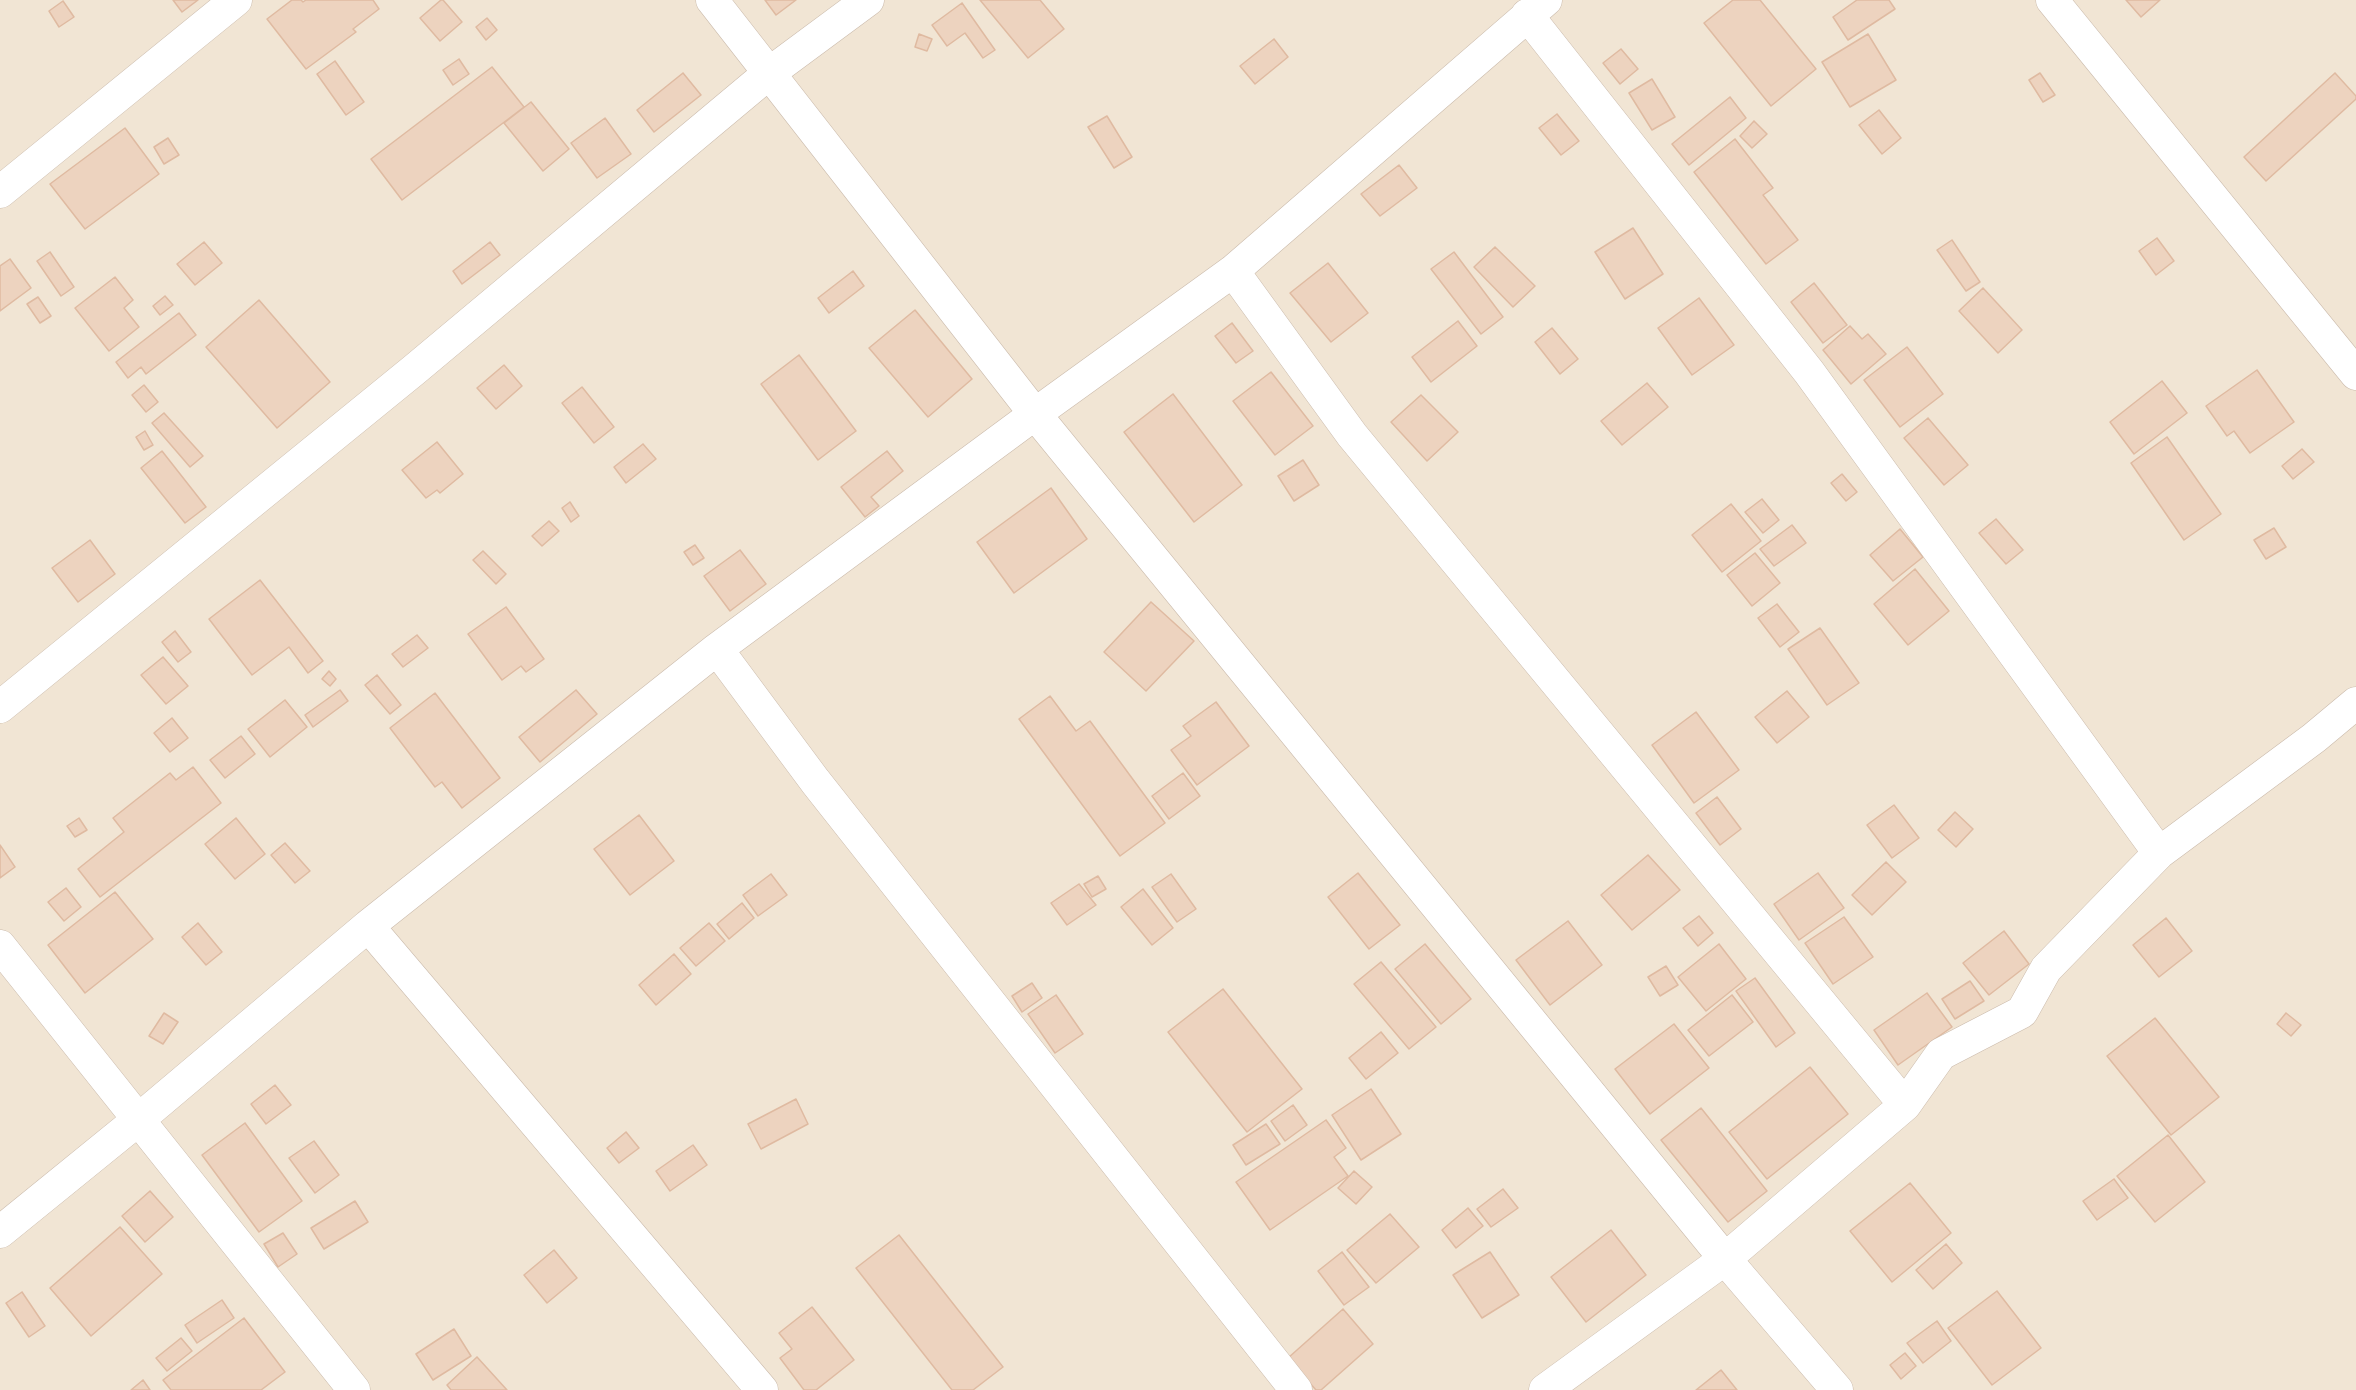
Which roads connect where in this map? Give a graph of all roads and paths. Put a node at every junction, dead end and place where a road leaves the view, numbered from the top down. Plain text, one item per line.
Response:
1 (236, 0) edge
2 (712, 0) edge
3 (868, 0) edge
4 (2052, 0) edge
5 (1536, 7) edge
6 (768, 74) junction
7 (0, 192) edge
8 (1233, 271) junction
9 (2356, 374) edge
10 (1035, 414) junction
11 (717, 649) junction
12 (2356, 703) edge
13 (0, 707) edge
14 (2159, 853) junction
15 (368, 926) junction
16 (0, 946) edge
17 (1905, 1105) junction
18 (138, 1120) junction
19 (0, 1232) edge
20 (1725, 1259) junction
21 (354, 1390) edge
22 (762, 1390) edge
23 (1296, 1390) edge
24 (1545, 1390) edge
25 (1837, 1390) edge

1 - 7 street
2 - 6 street
3 - 6 street
4 - 9 street
5 - 8 street
5 - 14 street
6 - 10 street
6 - 13 street
8 - 10 street
8 - 17 street
10 - 11 street
10 - 20 street
11 - 15 street
11 - 23 street
12 - 14 street
14 - 17 street
15 - 18 street
15 - 22 street
16 - 18 street
17 - 20 street
18 - 19 street
18 - 21 street
20 - 24 street
20 - 25 street

